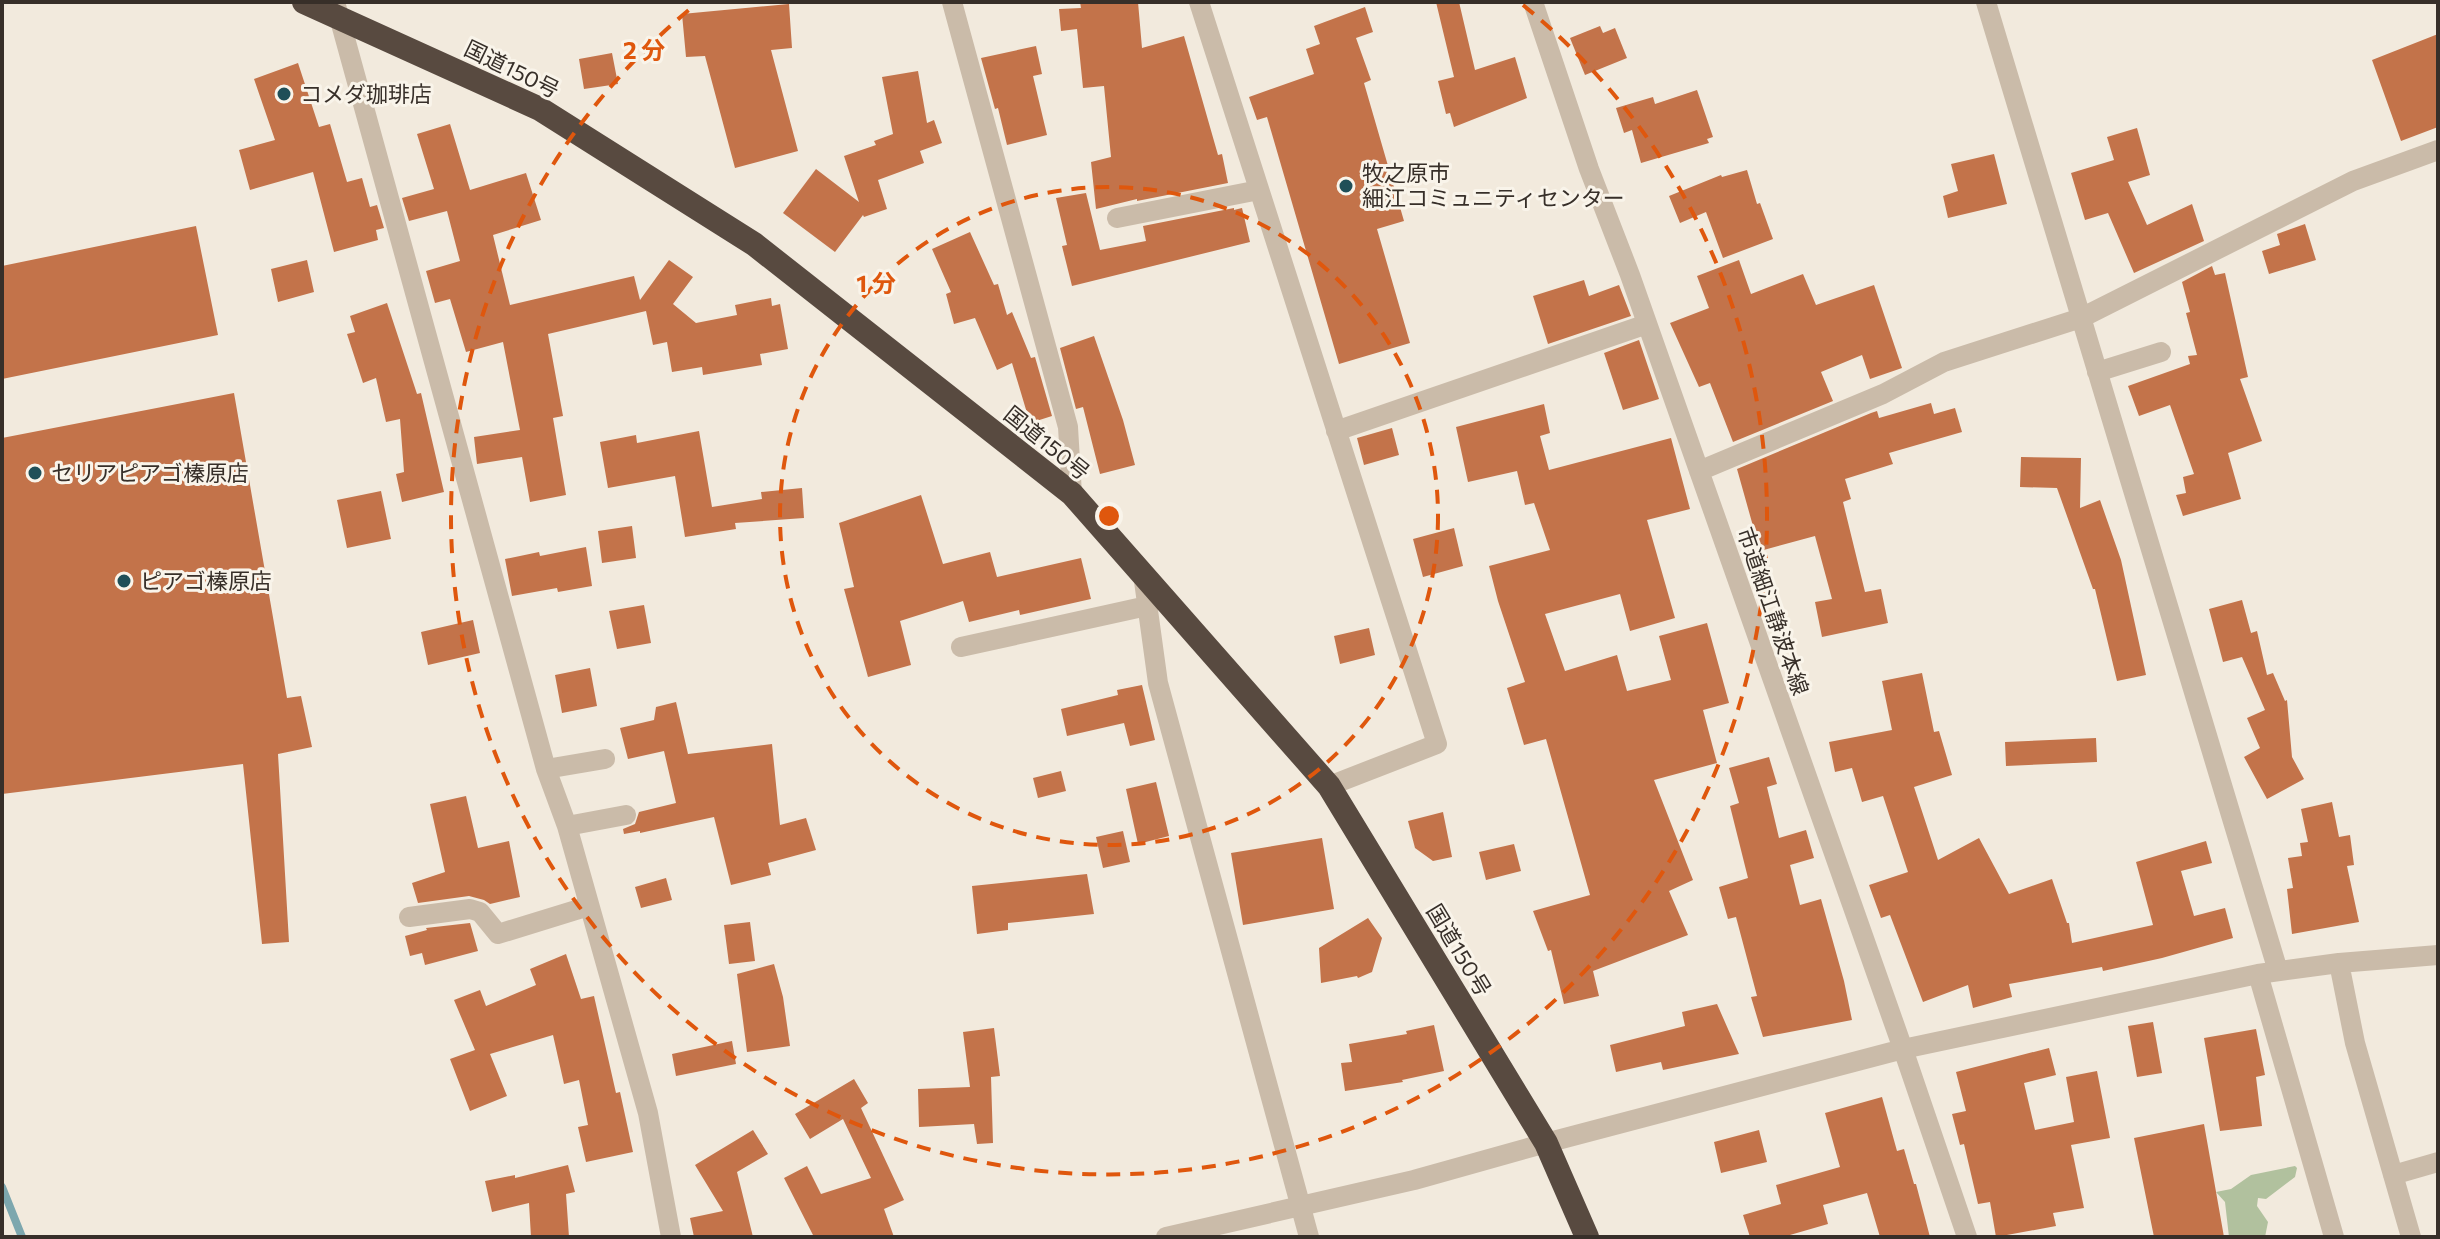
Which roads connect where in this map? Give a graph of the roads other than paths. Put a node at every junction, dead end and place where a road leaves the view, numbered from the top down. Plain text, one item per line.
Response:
1 (304, 2) edge
2 (952, 2) edge
3 (1199, 2) edge
4 (1533, 2) edge
5 (1986, 2) edge
6 (336, 10) edge
7 (2438, 150) edge
8 (1259, 190) junction
9 (1117, 218) dead end
10 (2081, 318) junction
11 (1647, 324) junction
12 (2161, 352) dead end
13 (2097, 372) junction
14 (1336, 431) junction
15 (1699, 471) junction
16 (1072, 494) junction
17 (1143, 574) junction
18 (1147, 606) junction
19 (961, 647) dead end
20 (605, 759) dead end
21 (546, 769) junction
22 (1329, 786) junction
23 (626, 815) dead end
24 (567, 826) junction
25 (589, 906) junction
26 (409, 917) dead end
27 (2438, 955) edge
28 (2339, 963) junction
29 (2268, 973) junction
30 (1903, 1049) junction
31 (1546, 1143) junction
32 (2438, 1162) edge
33 (2393, 1175) junction
34 (1301, 1206) junction
35 (671, 1237) edge
36 (1166, 1237) edge
37 (1309, 1237) edge
38 (1587, 1237) edge
39 (1967, 1237) edge
40 (2334, 1237) edge
41 (2411, 1237) edge

1 - 6 highway, 国道150号
2 - 16 street
3 - 8 street
4 - 11 street, 市道細江静波本線
5 - 10 street
6 - 16 highway, 国道150号
6 - 21 street
7 - 10 street
8 - 9 street
8 - 14 street
10 - 13 street
10 - 15 street
11 - 14 street
11 - 15 street, 市道細江静波本線
12 - 13 street
13 - 29 street
14 - 22 street
15 - 30 street, 市道細江静波本線
16 - 17 highway, 国道150号
17 - 18 street
17 - 22 highway, 国道150号
18 - 19 street
18 - 34 street
20 - 21 street
21 - 24 street
22 - 31 highway, 国道150号
23 - 24 street
24 - 25 street
25 - 26 street
25 - 35 street
27 - 28 street
28 - 29 street
28 - 33 street
29 - 30 street
29 - 40 street
30 - 31 street
30 - 39 street, 市道細江静波本線
31 - 34 street
31 - 38 highway, 国道150号
32 - 33 street
33 - 41 street
34 - 36 street
34 - 37 street

